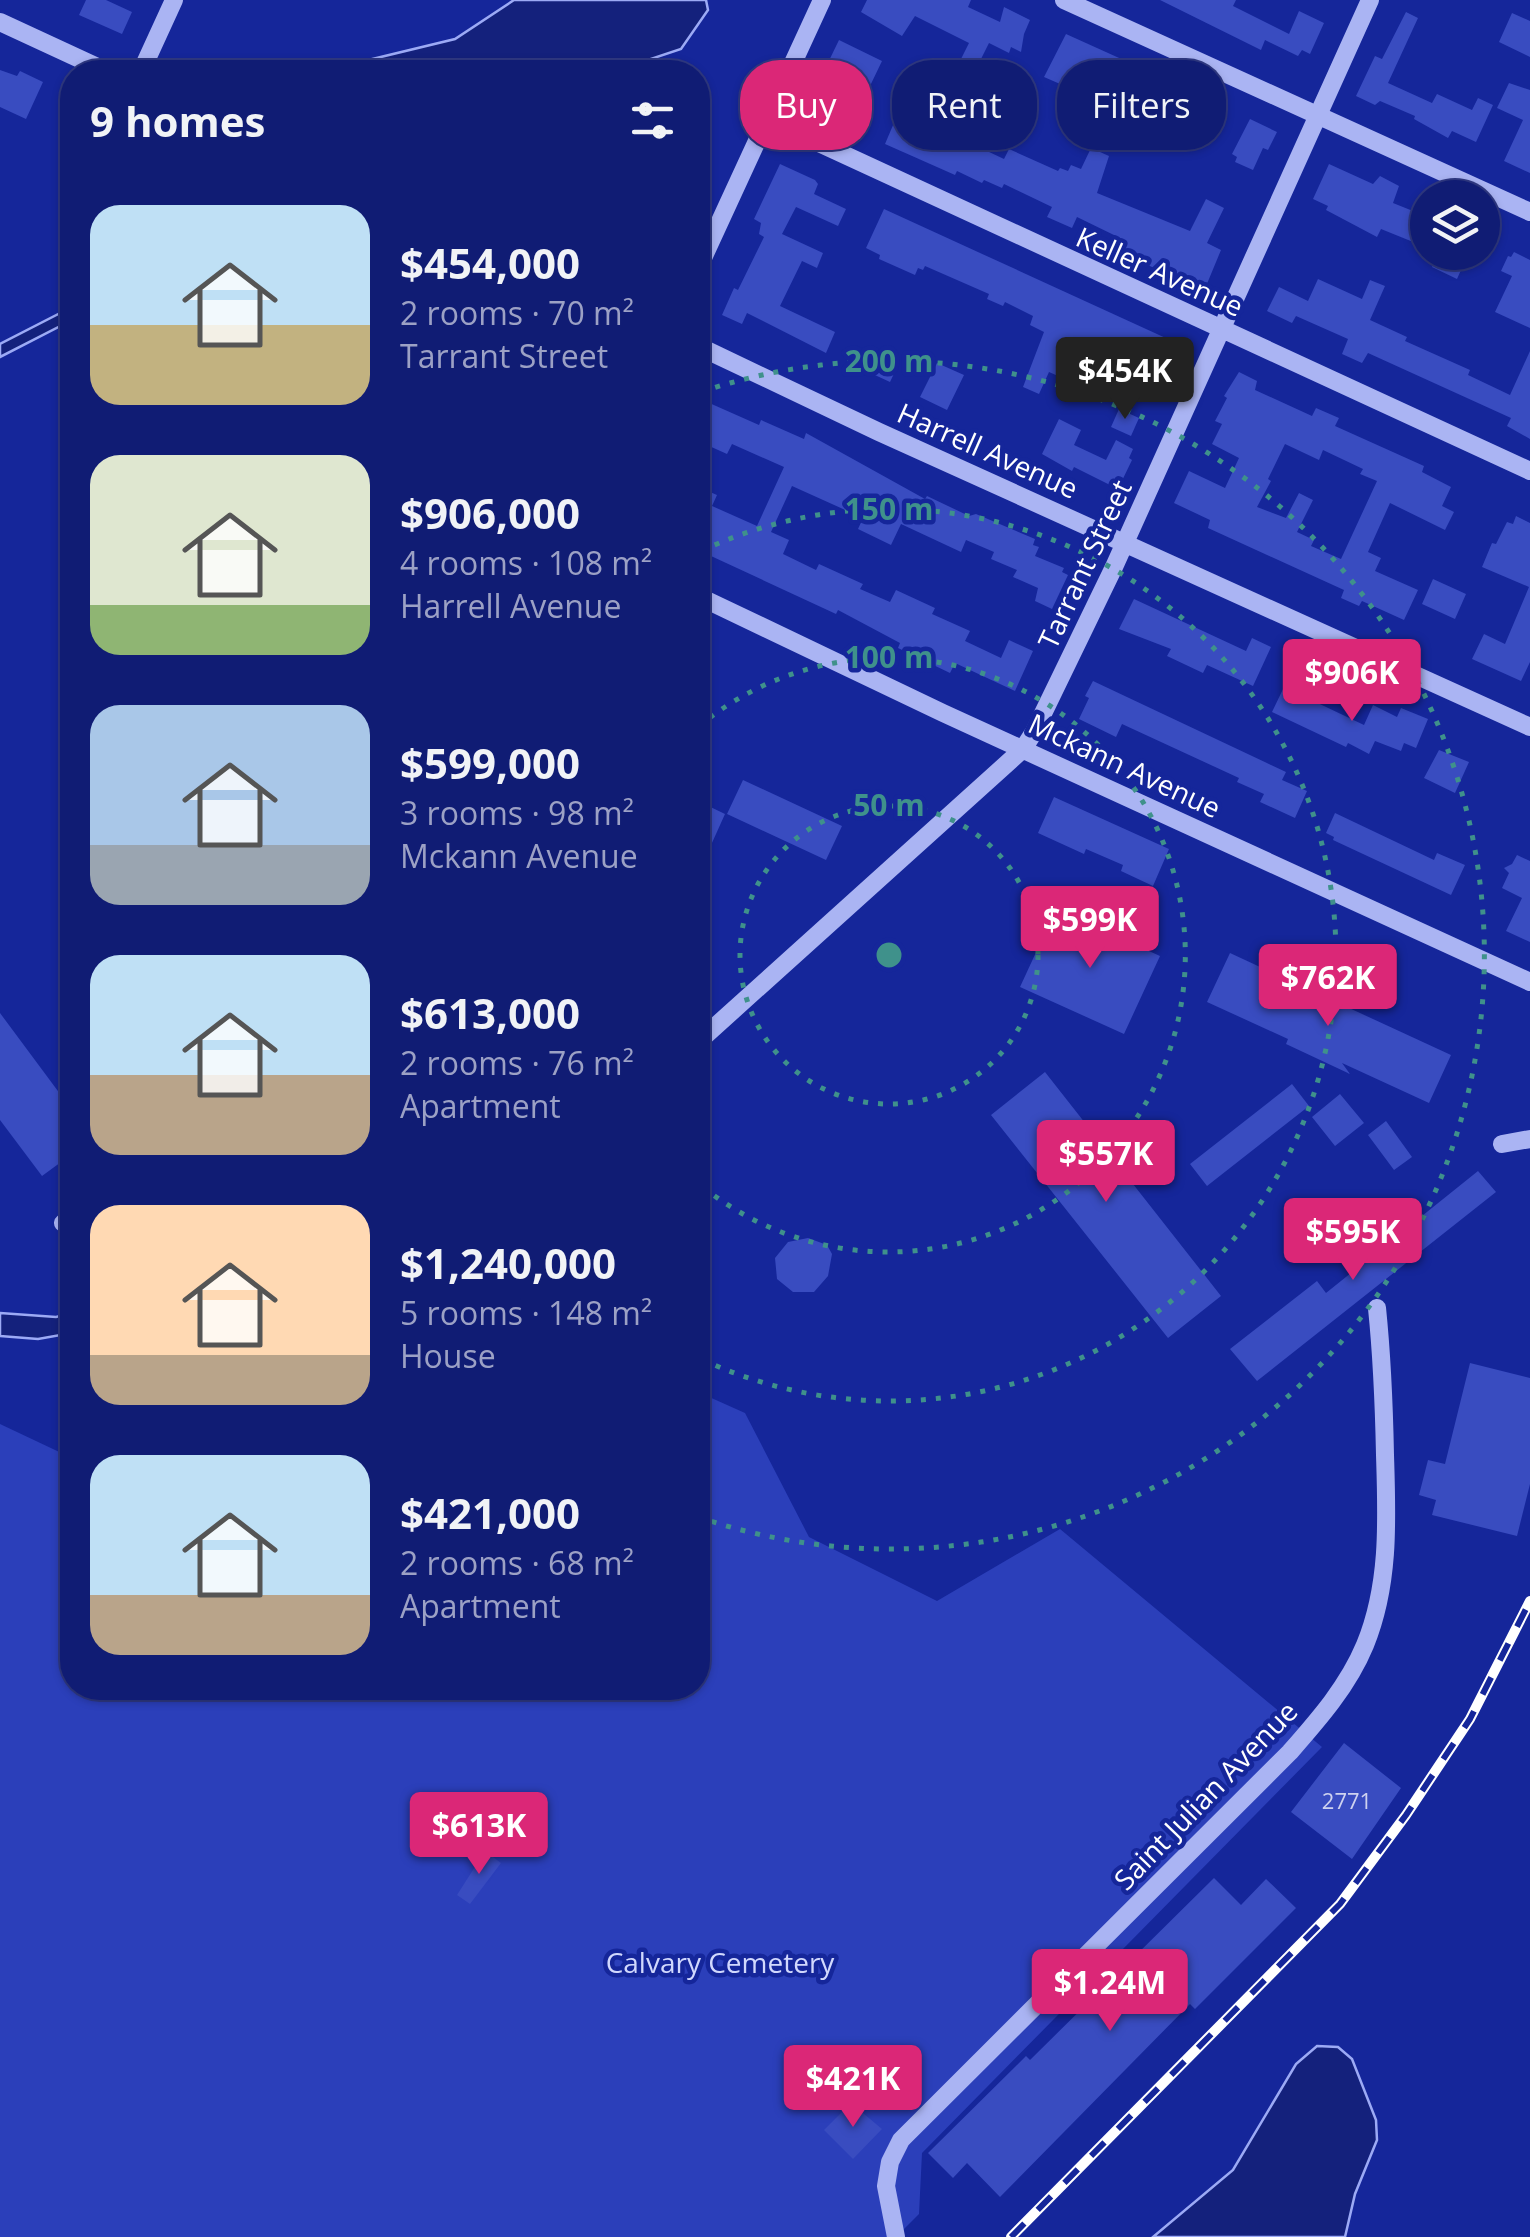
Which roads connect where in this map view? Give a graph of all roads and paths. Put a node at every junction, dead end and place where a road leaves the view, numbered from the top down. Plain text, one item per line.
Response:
1 (174, 0) edge
2 (822, 0) edge
3 (1064, 0) edge
4 (1370, 0) edge
5 (0, 22) edge
6 (82, 60) edge
7 (146, 60) edge
8 (794, 60) edge
9 (1318, 117) junction
10 (753, 150) edge
11 (834, 150) edge
12 (1530, 212) edge
13 (710, 244) edge
14 (1221, 328) junction
15 (710, 352) edge
16 (1530, 471) edge
17 (1125, 542) junction
18 (710, 602) edge
19 (1530, 727) edge
20 (1023, 749) junction
21 (1530, 982) edge
22 (710, 1031) edge
23 (1530, 1139) edge
24 (1502, 1144) dead end
25 (1377, 1308) dead end
26 (896, 2237) edge

1 - 7 street
2 - 8 street
3 - 9 street
4 - 9 street, Tarrant Street
5 - 6 street
9 - 12 street
9 - 14 street, Tarrant Street
10 - 13 street
11 - 14 street, Keller Avenue
14 - 16 street, Keller Avenue
14 - 17 street, Tarrant Street
15 - 17 street, Harrell Avenue
17 - 19 street, Harrell Avenue
17 - 20 street, Tarrant Street
18 - 20 street, Mckann Avenue
20 - 21 street, Mckann Avenue
20 - 22 street, Tarrant Street
23 - 24 street
25 - 26 street, Saint Julian Avenue

